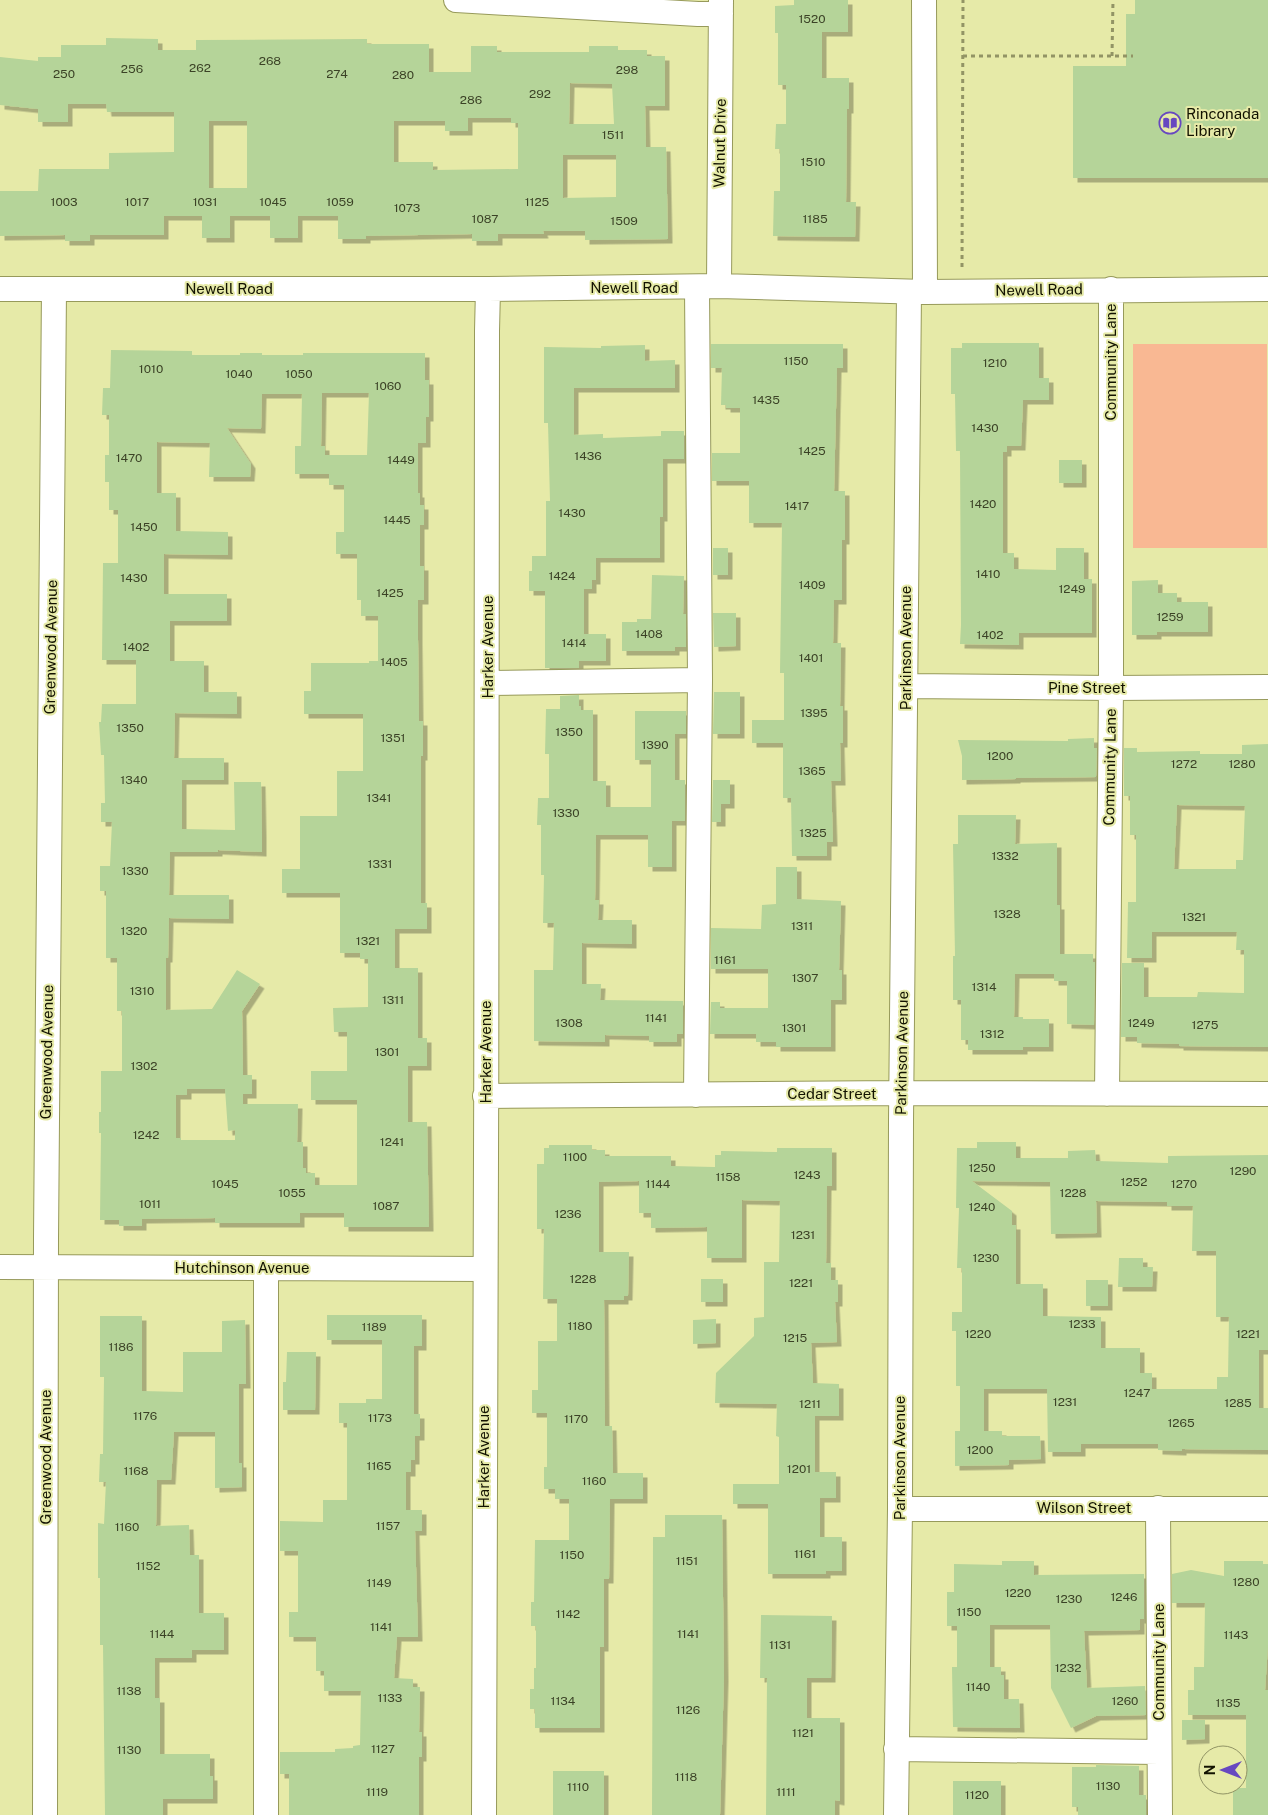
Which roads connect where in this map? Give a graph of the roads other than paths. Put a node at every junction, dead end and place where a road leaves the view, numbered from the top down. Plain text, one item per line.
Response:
1 (456, 0) edge
2 (924, 0) edge
3 (721, 7) edge
4 (708, 287) junction
5 (1268, 288) edge
6 (54, 289) junction
7 (488, 289) junction
8 (1111, 289) junction
9 (0, 290) edge
10 (917, 292) junction
11 (700, 680) junction
12 (488, 683) junction
13 (906, 686) junction
14 (1268, 687) edge
15 (1111, 688) junction
16 (902, 1093) junction
17 (1107, 1094) junction
18 (1268, 1094) edge
19 (696, 1095) junction
20 (486, 1096) junction
21 (0, 1267) edge
22 (46, 1267) junction
23 (266, 1269) junction
24 (485, 1269) junction
25 (1158, 1508) junction
26 (900, 1509) junction
27 (1268, 1509) edge
28 (896, 1750) junction
29 (1159, 1752) junction
30 (45, 1815) edge
31 (266, 1815) edge
32 (484, 1815) edge
33 (896, 1815) edge
34 (1160, 1815) edge

1 - 3 street
2 - 10 street, Parkinson Avenue
3 - 4 street, Walnut Drive
4 - 7 street, Newell Road
4 - 10 street, Newell Road
4 - 11 street, Walnut Drive
5 - 8 street, Newell Road
6 - 7 street, Newell Road
6 - 9 street, Newell Road
6 - 22 street, Greenwood Avenue
7 - 12 street, Harker Avenue
8 - 10 street, Newell Road
8 - 15 street, Community Lane
10 - 13 street, Parkinson Avenue
11 - 12 street
11 - 19 street, Walnut Drive
12 - 20 street, Harker Avenue
13 - 15 street, Pine Street
13 - 16 street, Parkinson Avenue
14 - 15 street, Pine Street
15 - 17 street, Community Lane
16 - 17 street, Cedar Street
16 - 19 street, Cedar Street
16 - 26 street, Parkinson Avenue
17 - 18 street, Cedar Street
19 - 20 street, Cedar Street
20 - 24 street, Harker Avenue
21 - 22 street, Hutchinson Avenue
22 - 23 street, Hutchinson Avenue
22 - 30 street, Greenwood Avenue
23 - 24 street, Hutchinson Avenue
23 - 31 street
24 - 32 street, Harker Avenue
25 - 26 street, Wilson Street
25 - 27 street, Wilson Street
25 - 29 street, Community Lane
26 - 28 street, Parkinson Avenue
28 - 29 street
28 - 33 street, Parkinson Avenue
29 - 34 street, Community Lane

